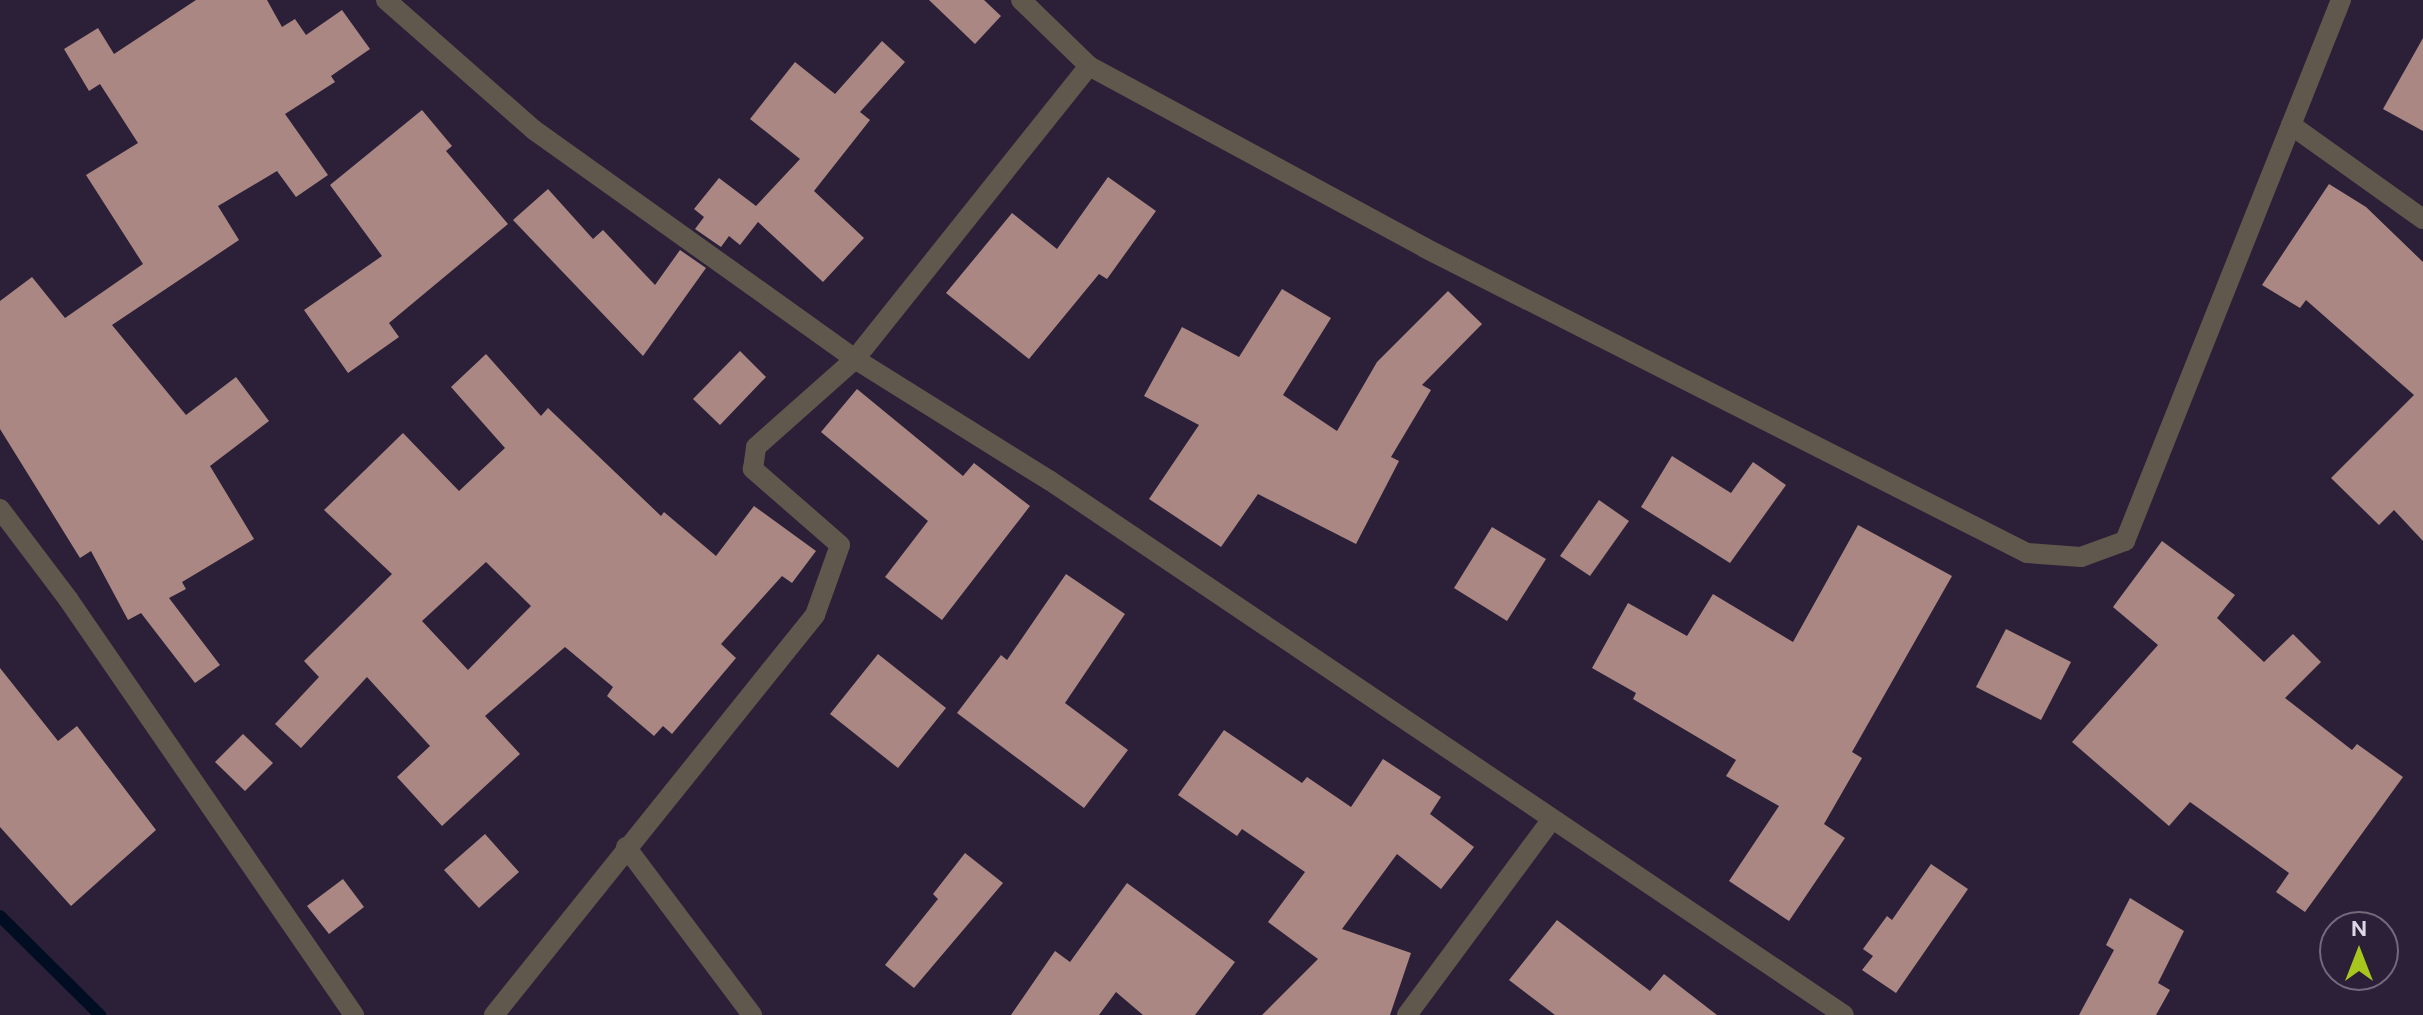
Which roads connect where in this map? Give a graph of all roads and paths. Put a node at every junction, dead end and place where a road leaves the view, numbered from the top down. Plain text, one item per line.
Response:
1 (386, 0) edge
2 (1021, 0) edge
3 (2341, 0) edge
4 (1089, 66) junction
5 (2291, 125) junction
6 (2423, 219) edge
7 (855, 359) junction
8 (0, 509) edge
9 (1552, 819) junction
10 (626, 847) junction
11 (354, 1015) edge
12 (494, 1015) edge
13 (752, 1015) edge
14 (1407, 1015) edge
15 (1844, 1015) edge

1 - 7 street
2 - 4 street
3 - 5 street
4 - 5 street
4 - 7 street
5 - 6 street
7 - 9 street
7 - 10 street
8 - 11 street
9 - 14 street
9 - 15 street
10 - 12 street
10 - 13 street

